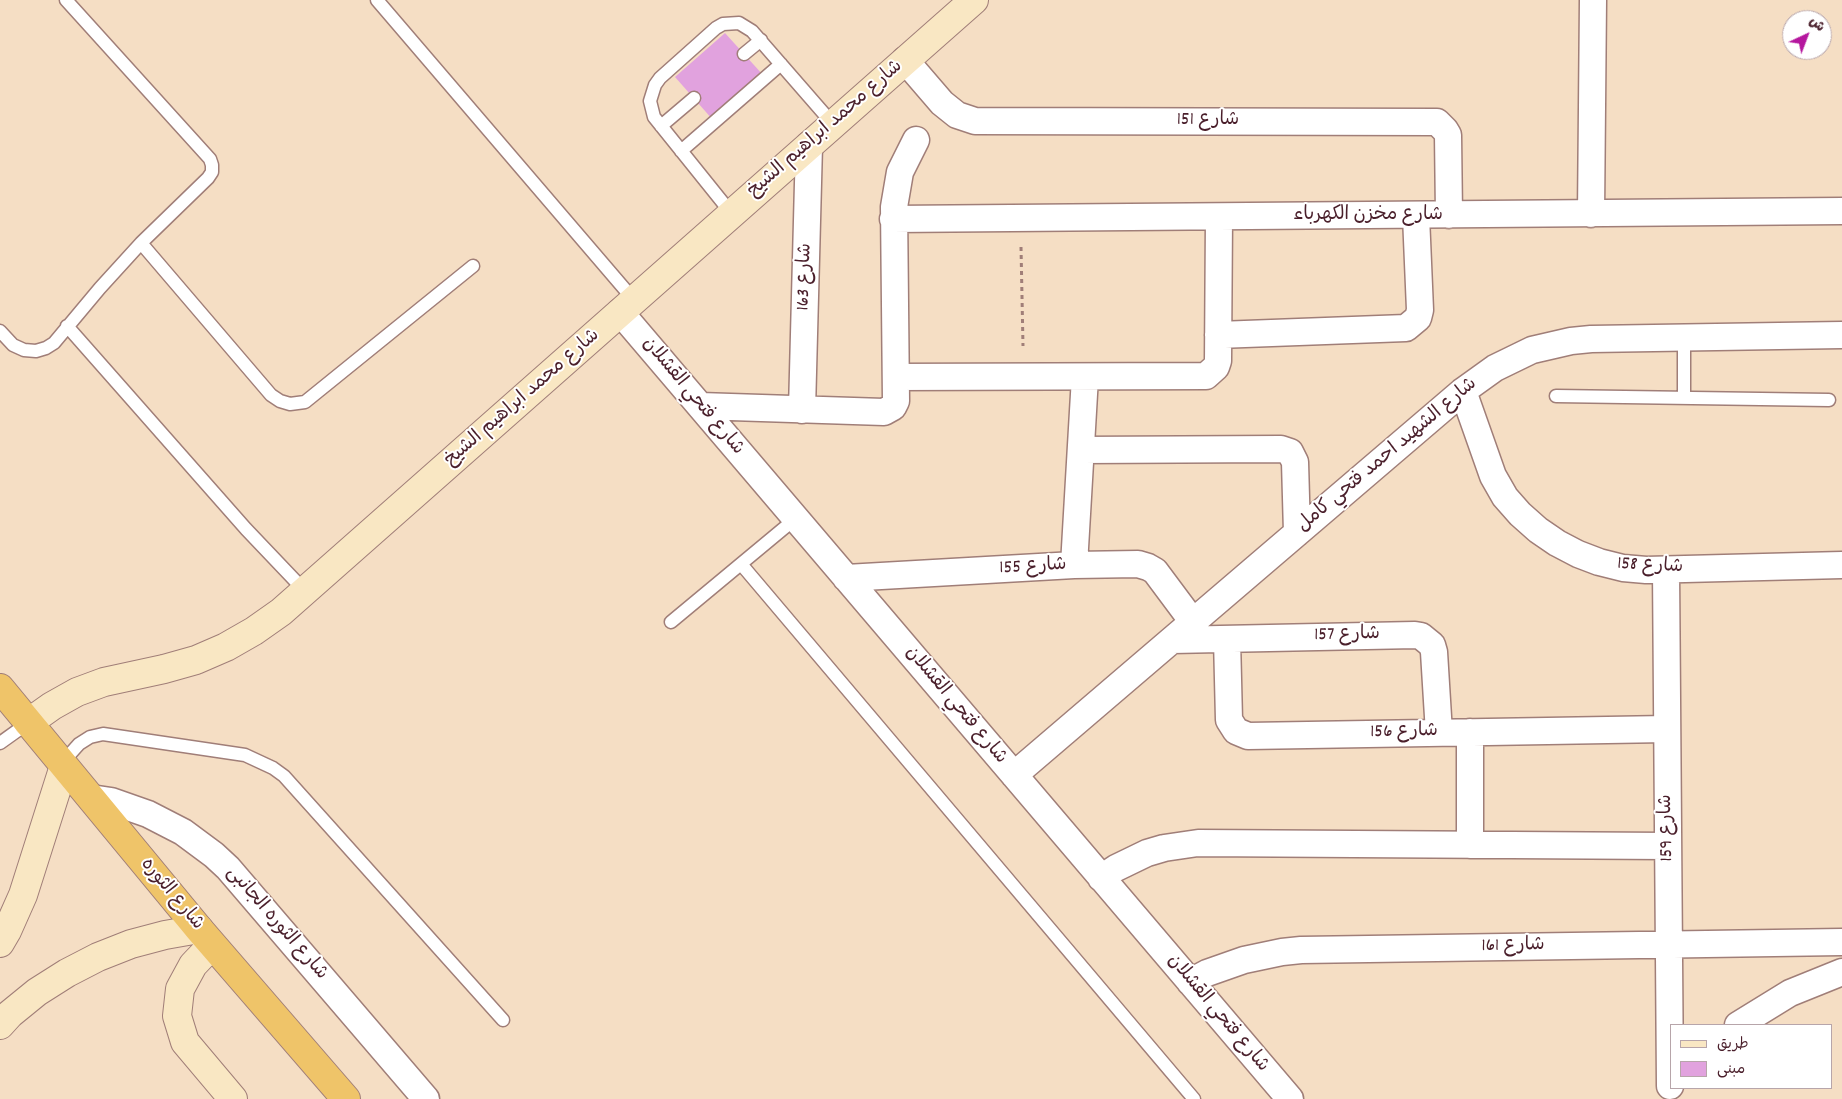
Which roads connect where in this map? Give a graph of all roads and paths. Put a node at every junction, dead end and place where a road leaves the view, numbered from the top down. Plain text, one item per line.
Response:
1 (66, 0) edge
2 (377, 0) edge
3 (1592, 0) edge
4 (965, 3) edge
5 (761, 40) junction
6 (744, 54) dead end
7 (905, 60) junction
8 (781, 64) junction
9 (694, 98) dead end
10 (833, 124) junction
11 (661, 126) junction
12 (916, 140) dead end
13 (809, 145) junction
14 (681, 151) junction
15 (1842, 211) edge
16 (732, 214) junction
17 (1591, 214) junction
18 (1449, 215) junction
19 (1416, 216) junction
20 (1219, 217) junction
21 (893, 219) junction
22 (1020, 219) junction
23 (141, 243) junction
24 (473, 266) dead end
25 (627, 306) junction
26 (67, 326) junction
27 (0, 331) edge
28 (1218, 335) junction
29 (1842, 335) edge
30 (1684, 338) junction
31 (896, 377) junction
32 (1023, 377) junction
33 (1086, 377) junction
34 (1463, 391) junction
35 (1556, 396) dead end
36 (1684, 398) junction
37 (1829, 400) dead end
38 (700, 406) junction
39 (802, 410) junction
40 (1082, 450) junction
41 (795, 518) junction
42 (1297, 533) junction
43 (741, 564) junction
44 (1074, 565) junction
45 (1842, 565) edge
46 (1666, 570) junction
47 (846, 578) junction
48 (305, 591) junction
49 (671, 622) dead end
50 (1193, 622) junction
51 (1227, 639) junction
52 (1172, 640) junction
53 (0, 688) edge
54 (28, 723) junction
55 (1667, 729) junction
56 (1470, 732) junction
57 (1439, 733) junction
58 (0, 743) edge
59 (64, 766) junction
60 (1014, 775) junction
61 (90, 798) junction
62 (1470, 845) junction
63 (1668, 846) junction
64 (1102, 878) junction
65 (206, 937) junction
66 (1842, 942) edge
67 (0, 943) edge
68 (1669, 944) junction
69 (1842, 972) edge
70 (1190, 982) junction
71 (503, 1020) dead end
72 (1670, 1024) edge
73 (1740, 1024) edge
74 (0, 1025) edge
75 (1670, 1086) edge
76 (233, 1099) edge
77 (346, 1099) edge
78 (426, 1099) edge
79 (1194, 1099) edge
80 (1290, 1099) edge
81 (1656, 1099) edge

1 - 23 lane
2 - 25 lane
3 - 17 street
4 - 7 street, شارع محمد ابراهيم الشيخ
5 - 6 lane
5 - 8 lane
5 - 11 lane
7 - 10 street, شارع محمد ابراهيم الشيخ
7 - 18 street, شارع 151
8 - 10 lane
8 - 14 lane
9 - 11 lane
10 - 13 street, شارع محمد ابراهيم الشيخ
11 - 14 lane
12 - 21 street
13 - 16 street, شارع محمد ابراهيم الشيخ
13 - 39 street, شارع 163
14 - 16 lane
15 - 17 street, شارع مخزن الكهرباء
16 - 25 street, شارع محمد ابراهيم الشيخ
17 - 18 street, شارع مخزن الكهرباء
18 - 19 street, شارع مخزن الكهرباء
19 - 20 street, شارع مخزن الكهرباء
19 - 28 street
20 - 22 street, شارع مخزن الكهرباء
20 - 28 street
21 - 22 street, شارع مخزن الكهرباء
21 - 31 street
22 - 32 path
23 - 24 lane
23 - 26 lane
25 - 38 street, شارع فتحي القشلان
25 - 48 street, شارع محمد ابراهيم الشيخ
26 - 27 lane
26 - 48 lane
28 - 33 street
29 - 30 street, شارع الشهيد احمد فتحي كامل
30 - 34 street, شارع الشهيد احمد فتحي كامل
30 - 36 lane
31 - 32 street
31 - 39 street
32 - 33 street
33 - 40 street
34 - 42 street, شارع الشهيد احمد فتحي كامل
34 - 46 street, شارع 158
35 - 36 lane
36 - 37 lane
38 - 39 street
38 - 41 street, شارع فتحي القشلان
40 - 42 street
40 - 44 street
41 - 43 lane
41 - 47 street, شارع فتحي القشلان
42 - 50 street, شارع الشهيد احمد فتحي كامل
43 - 49 lane
43 - 79 lane
44 - 47 street, شارع 155
44 - 50 street, شارع 155
45 - 46 street, شارع 158
46 - 55 street, شارع 159
47 - 60 street, شارع فتحي القشلان
48 - 54 street, شارع محمد ابراهيم الشيخ
50 - 52 street, شارع الشهيد احمد فتحي كامل
51 - 52 street, شارع 157
51 - 57 street, شارع 157
51 - 57 street, شارع 156
52 - 60 street, شارع الشهيد احمد فتحي كامل
53 - 54 highway, شارع الثوره
54 - 58 lane
54 - 59 highway, شارع الثوره
55 - 56 street, شارع 156
55 - 63 street, شارع 159
56 - 57 street, شارع 156
56 - 62 street
59 - 61 highway, شارع الثوره
59 - 67 street
59 - 71 lane
60 - 64 street, شارع فتحي القشلان
61 - 65 highway, شارع الثوره
61 - 78 street, شارع الثوره الجانبى
62 - 63 street
62 - 64 street
63 - 68 street, شارع 159
64 - 70 street, شارع فتحي القشلان
65 - 74 street
65 - 76 street
65 - 77 highway, شارع الثوره
66 - 68 street, شارع 161
68 - 70 street, شارع 161
68 - 72 street, شارع 159
69 - 73 street
70 - 80 street, شارع فتحي القشلان
75 - 81 street

